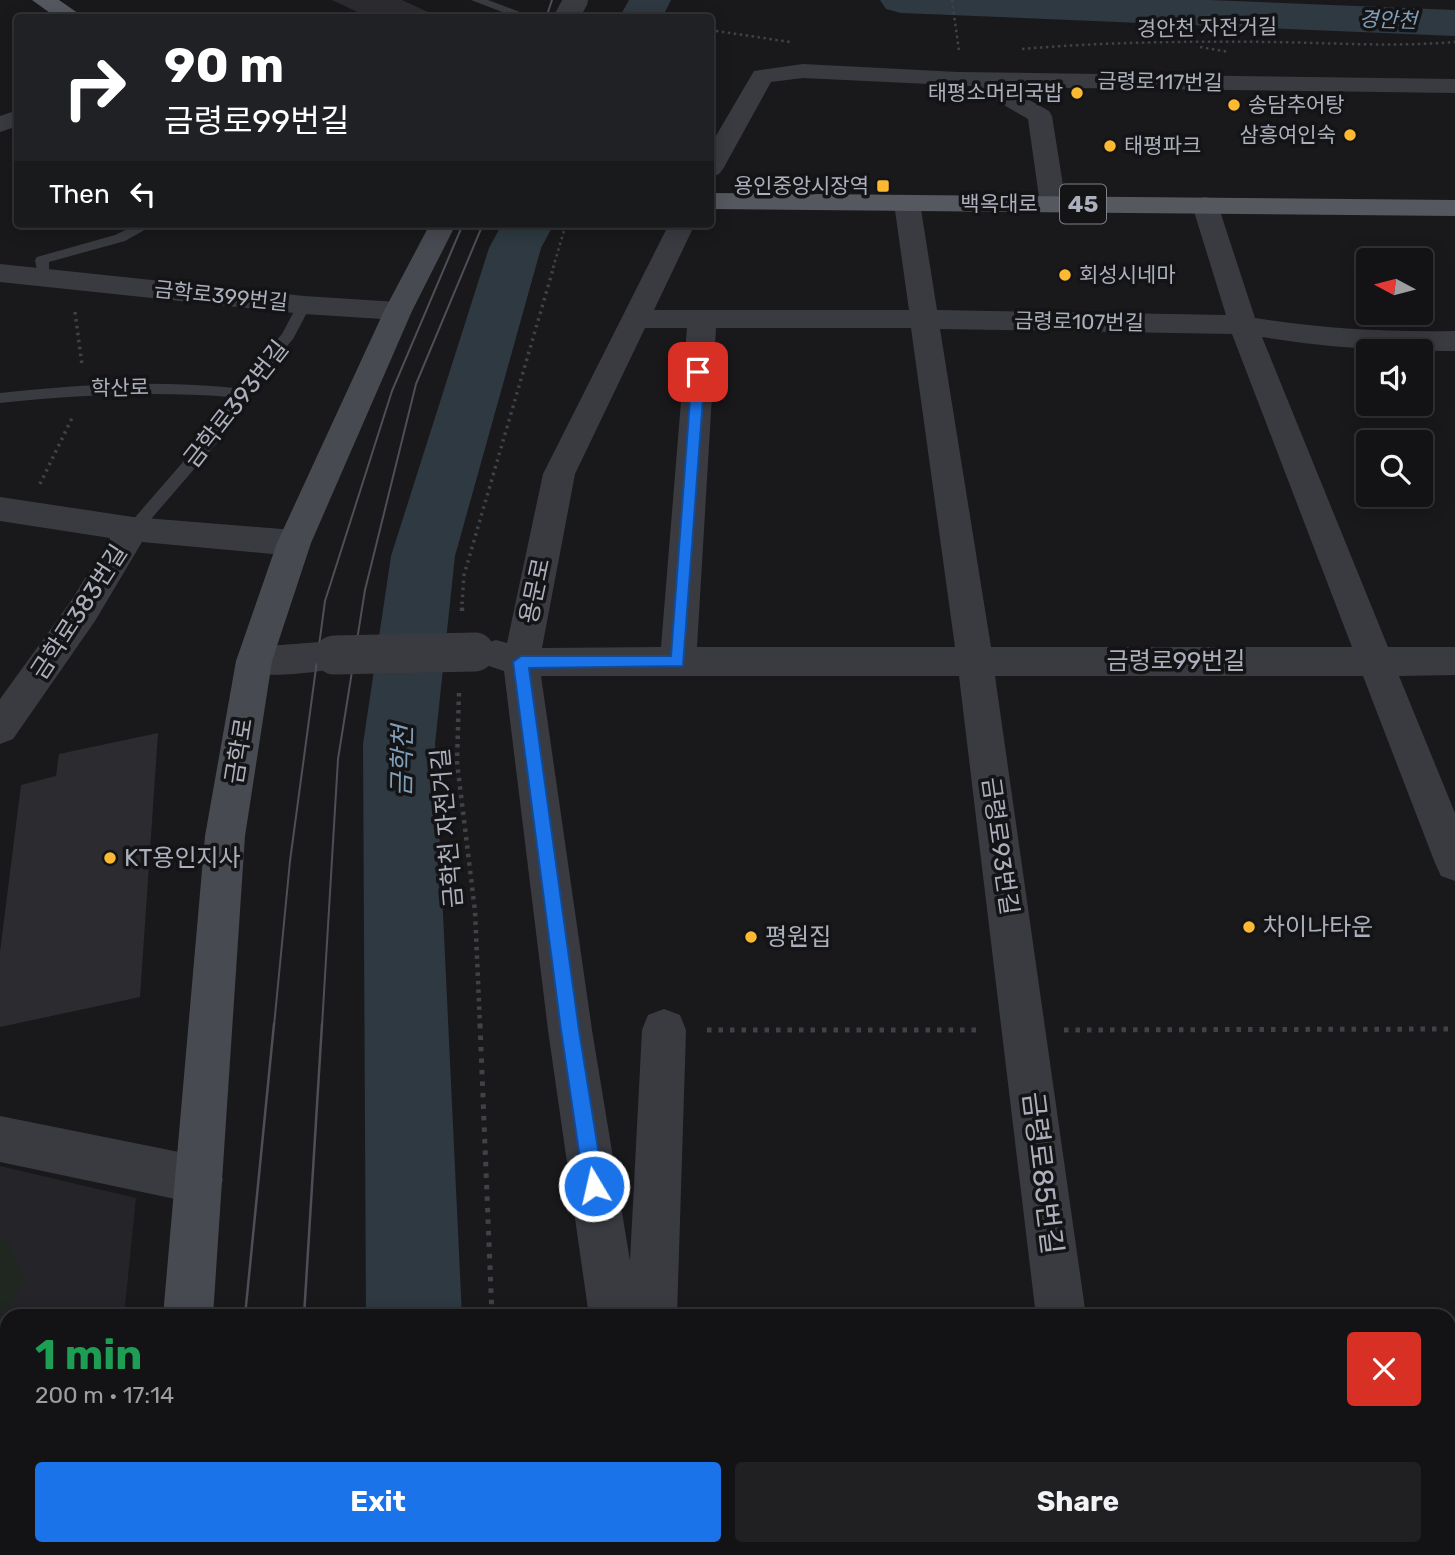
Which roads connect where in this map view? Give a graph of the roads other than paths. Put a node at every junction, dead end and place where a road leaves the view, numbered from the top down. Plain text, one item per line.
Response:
1 (43, 0) edge
2 (477, 0) edge
3 (67, 14) edge
4 (519, 14) edge
5 (975, 79) junction
6 (1455, 86) edge
7 (714, 162) edge
8 (714, 201) edge
9 (907, 203) junction
10 (1053, 204) junction
11 (1205, 205) junction
12 (1455, 208) edge
13 (140, 228) edge
14 (441, 228) edge
15 (680, 228) edge
16 (0, 273) edge
17 (44, 277) junction
18 (304, 305) junction
19 (398, 312) junction
20 (635, 319) junction
21 (702, 319) junction
22 (924, 319) junction
23 (1243, 325) junction
24 (1455, 341) edge
25 (239, 393) junction
26 (0, 398) edge
27 (0, 509) edge
28 (133, 529) junction
29 (295, 543) junction
30 (1376, 659) junction
31 (254, 661) junction
32 (1455, 661) edge
33 (521, 662) junction
34 (678, 662) junction
35 (975, 662) junction
36 (0, 728) edge
37 (1455, 863) edge
38 (664, 1030) dead end
39 (1024, 1030) joint
40 (0, 1139) edge
41 (199, 1180) junction
42 (189, 1309) edge
43 (613, 1309) edge
44 (652, 1309) edge
45 (1060, 1309) edge

1 - 3 main road
2 - 4 lane
5 - 6 street, 금령로117번길
5 - 7 street, 금령로117번길
5 - 10 street
8 - 9 main road, 백옥대로 / 45
9 - 10 main road, 백옥대로 / 45
9 - 22 street
10 - 11 main road, 백옥대로 / 45
11 - 12 main road, 백옥대로 / 45
11 - 23 street
13 - 17 lane
14 - 19 main road, 금학로
15 - 20 street, 용문로
16 - 17 street, 금학로399번길
17 - 18 street, 금학로399번길
18 - 19 street, 금학로399번길
18 - 25 lane, 금학로393번길
19 - 29 main road, 금학로
20 - 21 street, 금령로107번길
20 - 33 street, 용문로
21 - 22 street, 금령로107번길
21 - 34 street
22 - 23 street, 금령로107번길
22 - 35 street
23 - 24 street, 금령로107번길
23 - 30 street
25 - 26 lane, 학산로
25 - 28 lane, 금학로393번길
27 - 28 street
28 - 29 street
28 - 36 street, 금학로383번길
29 - 31 main road, 금학로
30 - 32 street, 금령로99번길
30 - 35 street, 금령로99번길
30 - 37 street
31 - 33 street, 금령로99번길, bridge
31 - 41 main road, 금학로
33 - 34 street, 금령로99번길
33 - 43 street, 용문로
34 - 35 street, 금령로99번길
35 - 39 street, 금령로93번길
38 - 44 street
39 - 45 street, 금령로85번길
40 - 41 street
41 - 42 main road, 금학로

